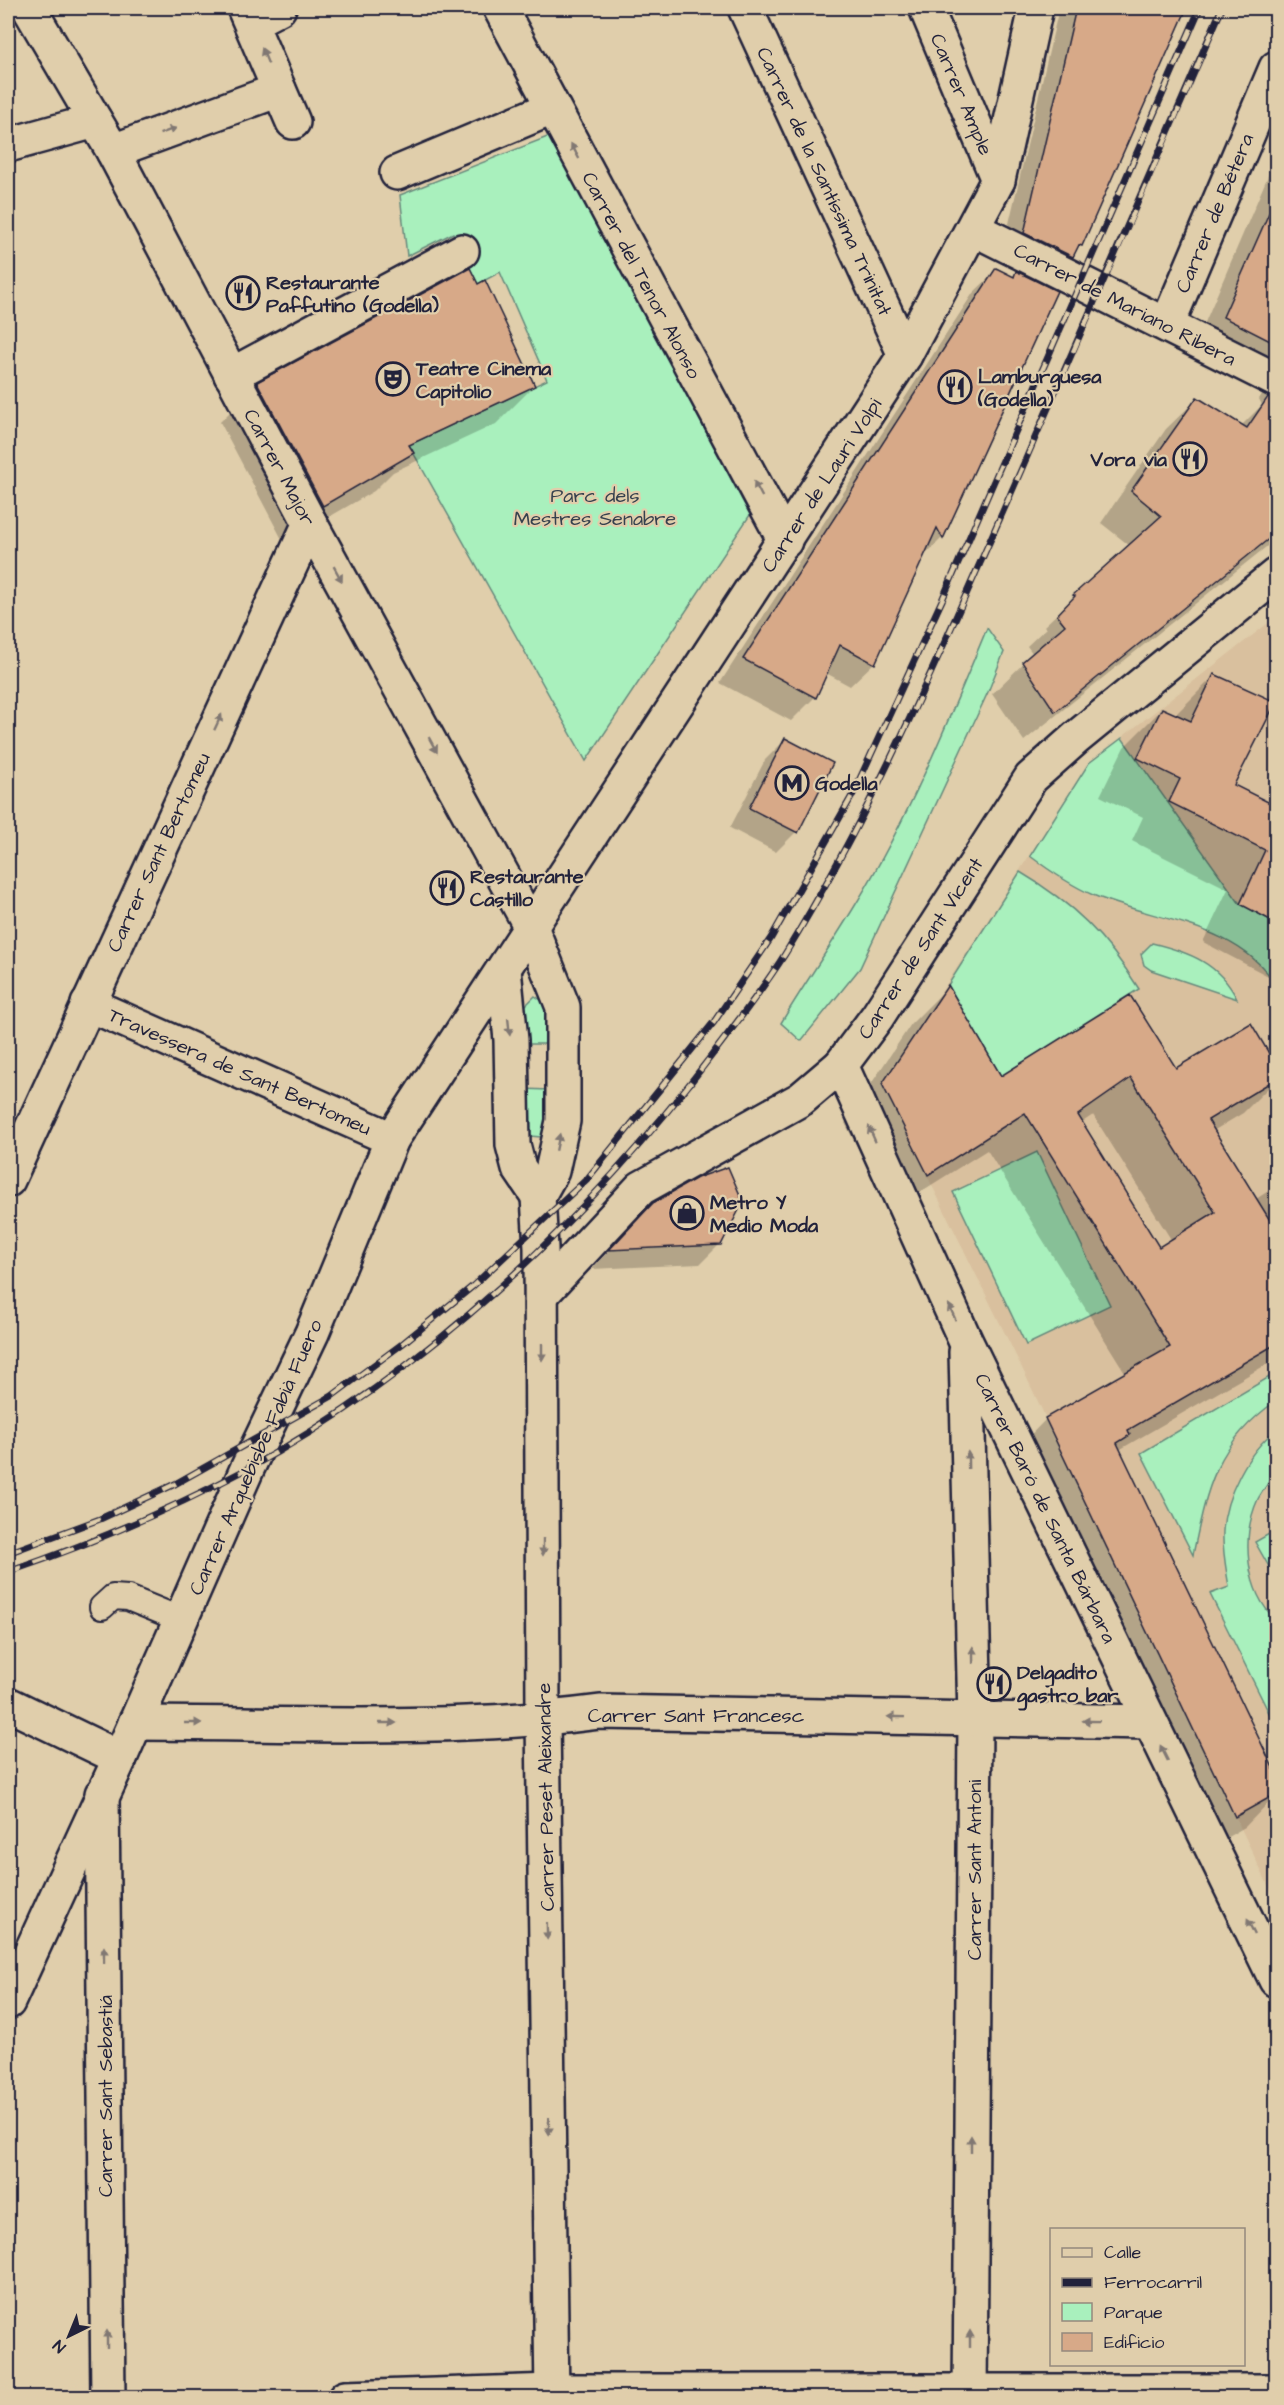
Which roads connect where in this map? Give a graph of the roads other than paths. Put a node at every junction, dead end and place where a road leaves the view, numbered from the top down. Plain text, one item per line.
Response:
1 (29, 8) edge
2 (500, 8) edge
3 (746, 8) edge
4 (926, 8) edge
5 (1036, 8) edge
6 (258, 12) edge
7 (1276, 68) edge
8 (279, 90) junction
9 (552, 108) junction
10 (95, 121) junction
11 (293, 122) dead end
12 (8, 146) edge
13 (113, 151) junction
14 (397, 173) dead end
15 (998, 180) junction
16 (974, 229) junction
17 (462, 251) dead end
18 (1167, 325) junction
19 (905, 355) junction
20 (231, 375) junction
21 (1276, 380) edge
22 (310, 523) junction
23 (785, 541) junction
24 (1276, 574) edge
25 (531, 927) junction
26 (504, 969) junction
27 (88, 1004) junction
28 (841, 1065) junction
29 (392, 1139) junction
30 (8, 1180) edge
31 (538, 1196) junction
32 (542, 1294) junction
33 (966, 1342) junction
34 (102, 1607) dead end
35 (182, 1620) junction
36 (8, 1704) edge
37 (543, 1719) junction
38 (975, 1719) junction
39 (1149, 1722) junction
40 (135, 1724) junction
41 (120, 1758) junction
42 (102, 1794) junction
43 (1276, 1980) edge
44 (8, 2002) edge
45 (1276, 2391) edge
46 (552, 2394) edge
47 (969, 2394) edge
48 (108, 2397) edge
49 (345, 2397) edge

1 - 10 street, Carrer Major
2 - 9 street, Carrer del Tenor Alonso
3 - 19 street, Carrer de la Santíssima Trinitat
4 - 15 street, Carrer Ample
5 - 15 street, Carrer de Lauri Volpi
8 -> 6 street
7 - 18 street, Carrer de Bétera
8 - 11 street
13 -> 8 street
9 - 14 street
23 -> 9 street, Carrer del Tenor Alonso
10 - 12 street
10 - 13 street, Carrer Major
13 - 20 street, Carrer Major
15 - 16 street, Carrer de Lauri Volpi
16 - 18 street, Carrer de Mariano Ribera
16 - 19 street, Carrer de Lauri Volpi
17 - 20 street
18 - 21 street, Carrer de Mariano Ribera
19 - 23 street, Carrer de Lauri Volpi
20 - 22 street, Carrer Major
22 -> 25 street, Carrer Major
27 -> 22 street, Carrer Sant Bertomeu
23 - 25 street, Carrer de Lauri Volpi
24 - 28 street, Carrer de Sant Vicent
25 - 26 street, Carrer Arquebisbe Fabià Fuero
31 -> 25 street, Carrer Major
26 - 29 street, Carrer Arquebisbe Fabià Fuero
26 -> 31 street
27 - 29 street, Travessera de Sant Bertomeu
27 - 30 street, Carrer Sant Bertomeu
28 - 32 street, Carrer de Sant Vicent
33 -> 28 street, Carrer Baró de Santa Bárbara
29 - 35 street, Carrer Arquebisbe Fabià Fuero
31 - 32 street, Carrer Peset Aleixandre
32 -> 37 street, Carrer Peset Aleixandre
38 -> 33 street, Carrer Sant Antoni
33 - 39 street, Carrer Baró de Santa Bárbara
34 - 35 lane
35 - 40 street, Carrer Arquebisbe Fabià Fuero
36 - 41 street
38 -> 37 street, Carrer Sant Francesc
40 -> 37 street, Carrer Sant Francesc
37 -> 46 street, Carrer Peset Aleixandre
39 -> 38 street, Carrer Sant Francesc
47 -> 38 street, Carrer Sant Antoni
43 -> 39 street, Carrer Baró de Santa Bárbara
40 - 41 street, Carrer Arquebisbe Fabià Fuero
41 - 42 street, Carrer Arquebisbe Fabià Fuero
42 - 44 street, Carrer Arquebisbe Fabià Fuero
48 -> 42 street, Carrer Sant Sebastiá
45 - 47 street
46 - 47 street
46 - 49 street

